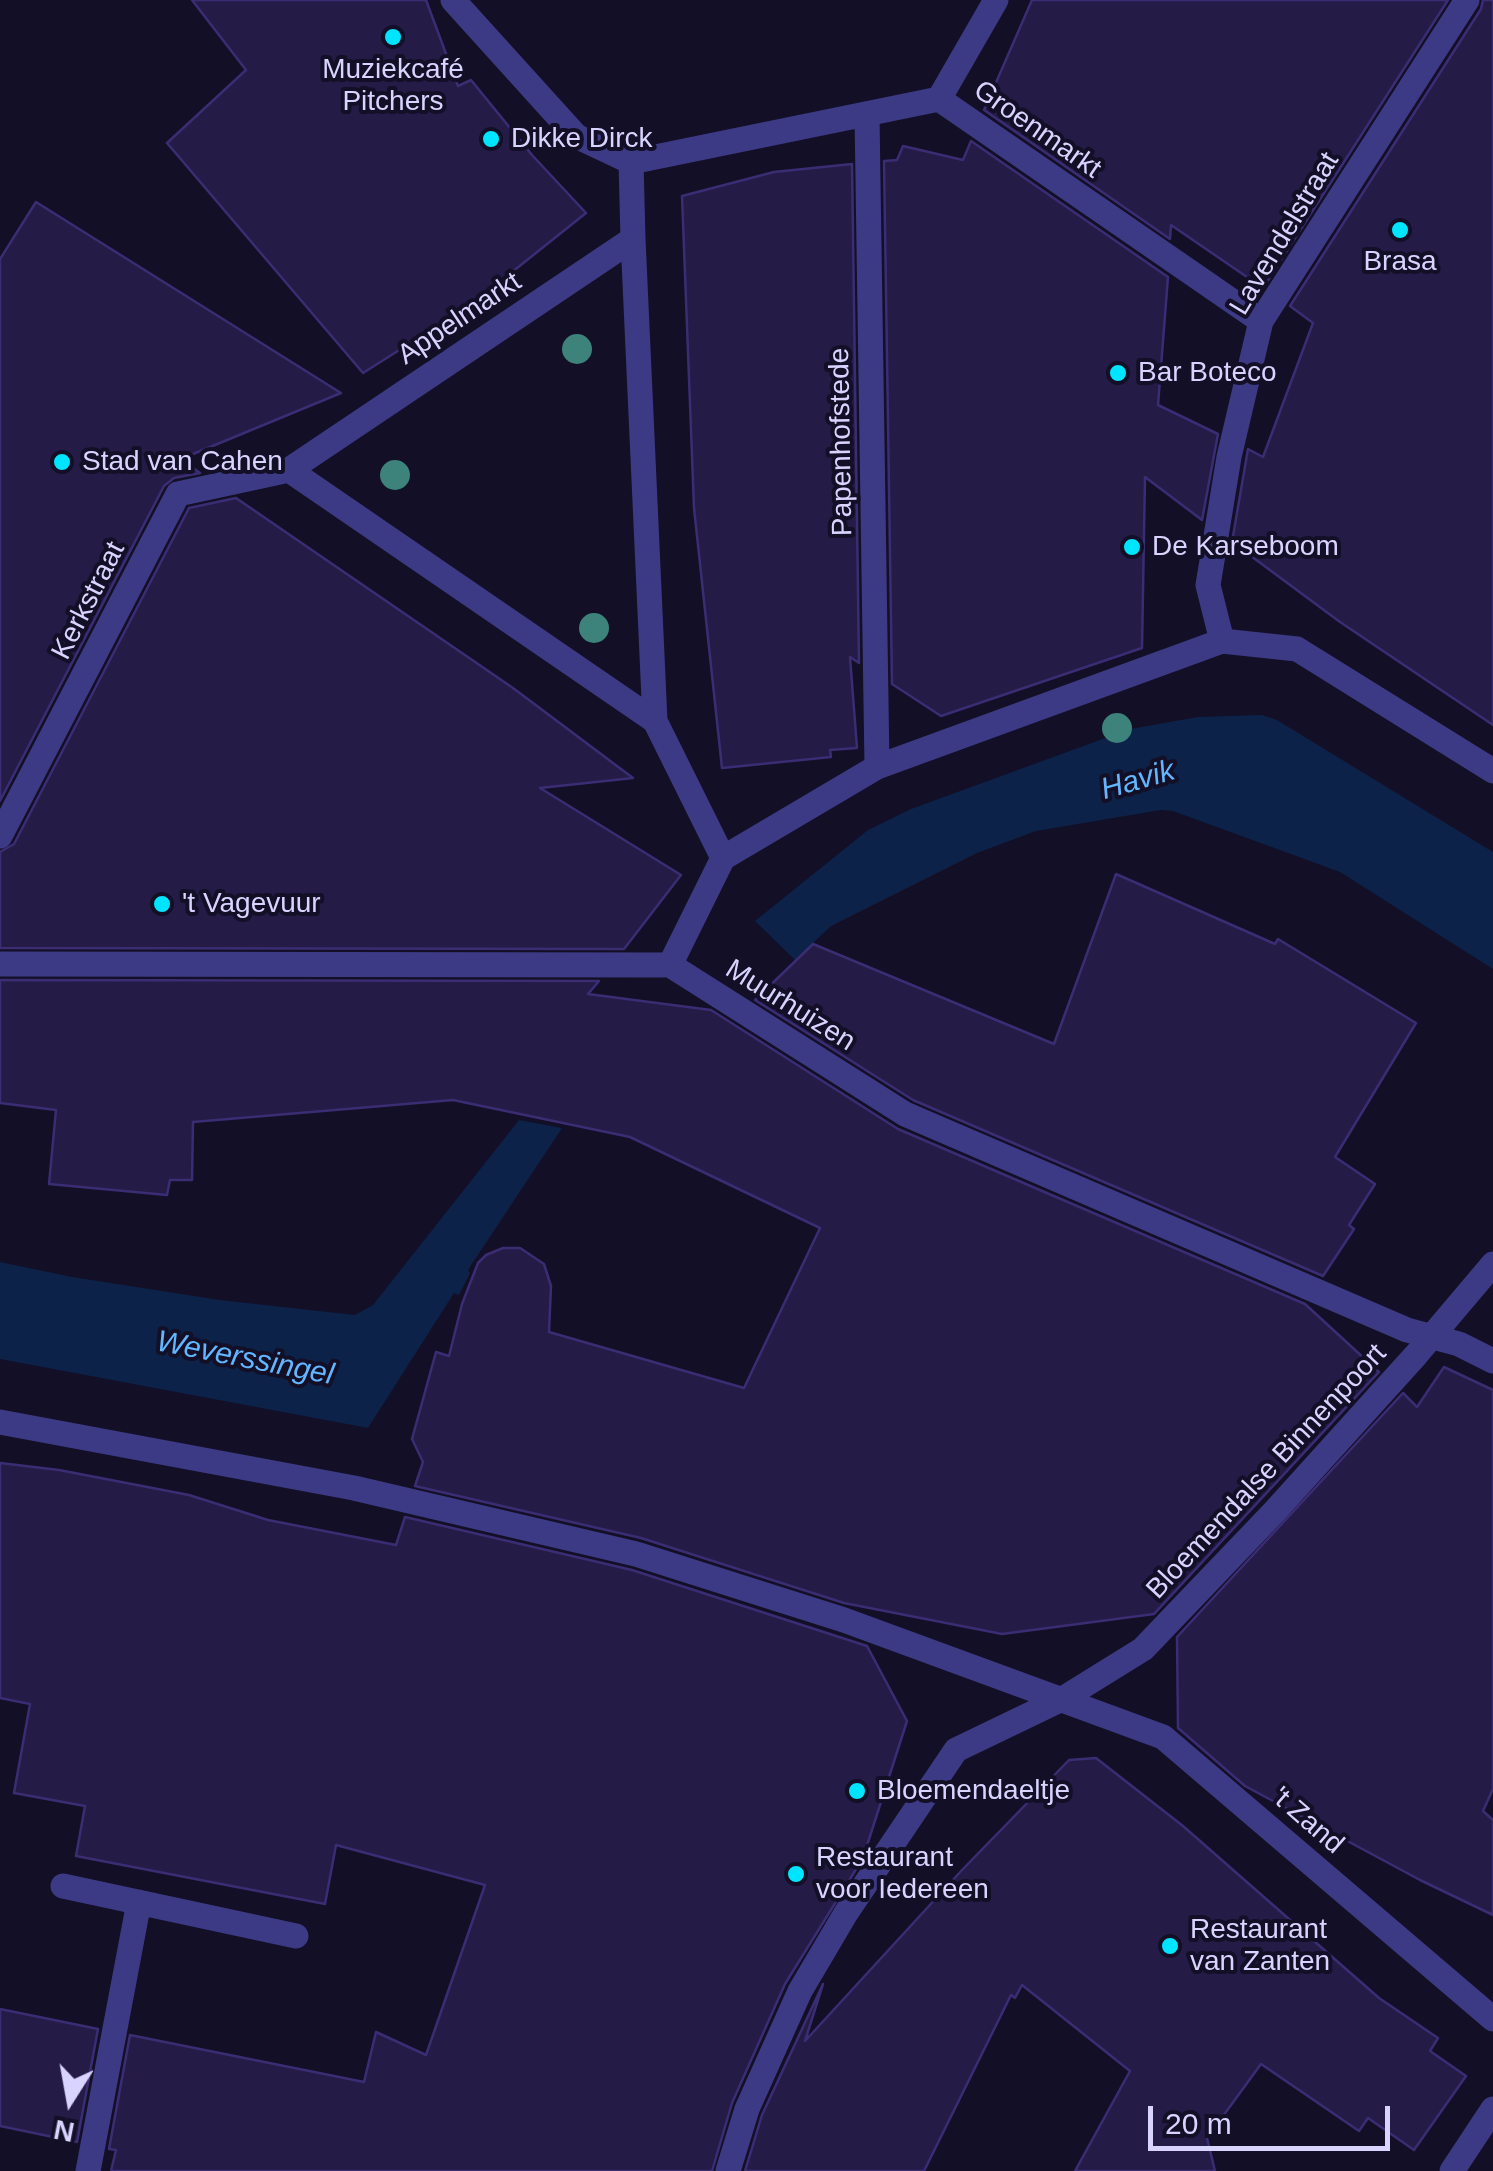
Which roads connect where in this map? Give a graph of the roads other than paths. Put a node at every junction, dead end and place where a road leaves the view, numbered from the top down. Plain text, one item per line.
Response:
1 (453, 0) edge
2 (996, 0) edge
3 (1467, 0) edge
4 (939, 99) junction
5 (868, 116) junction
6 (632, 162) junction
7 (633, 239) junction
8 (1261, 321) junction
9 (289, 470) junction
10 (1222, 642) junction
11 (655, 721) junction
12 (877, 767) junction
13 (1493, 771) edge
14 (0, 836) edge
15 (723, 858) junction
16 (0, 964) edge
17 (670, 965) junction
18 (1493, 1264) edge
19 (1432, 1337) junction
20 (1493, 1362) edge
21 (0, 1422) edge
22 (1064, 1698) junction
23 (63, 1886) dead end
24 (139, 1902) junction
25 (296, 1936) dead end
26 (1493, 2019) edge
27 (1493, 2110) edge
28 (88, 2171) edge
29 (728, 2171) edge
30 (1452, 2171) edge

1 - 6 street
2 - 4 street
3 - 8 street, Lavendelstraat
4 - 5 street, Groenmarkt
4 - 8 street, Groenmarkt
5 - 6 street, Groenmarkt
5 - 12 street, Papenhofstede
6 - 7 street
7 - 9 street, Appelmarkt
7 - 11 street
8 - 10 street, Lavendelstraat
9 - 11 street
9 - 14 street, Kerkstraat
10 - 12 street
10 - 13 street
11 - 15 street
12 - 15 street
15 - 17 street
16 - 17 street
17 - 19 street, Muurhuizen
18 - 19 street, Bloemendalse Binnenpoort
19 - 20 street, Muurhuizen
19 - 22 street, Bloemendalse Binnenpoort
21 - 22 street
22 - 26 street, 't Zand
22 - 29 street, Bloemendalse Binnenpoort
23 - 24 street
24 - 25 street
24 - 28 street
27 - 30 street

